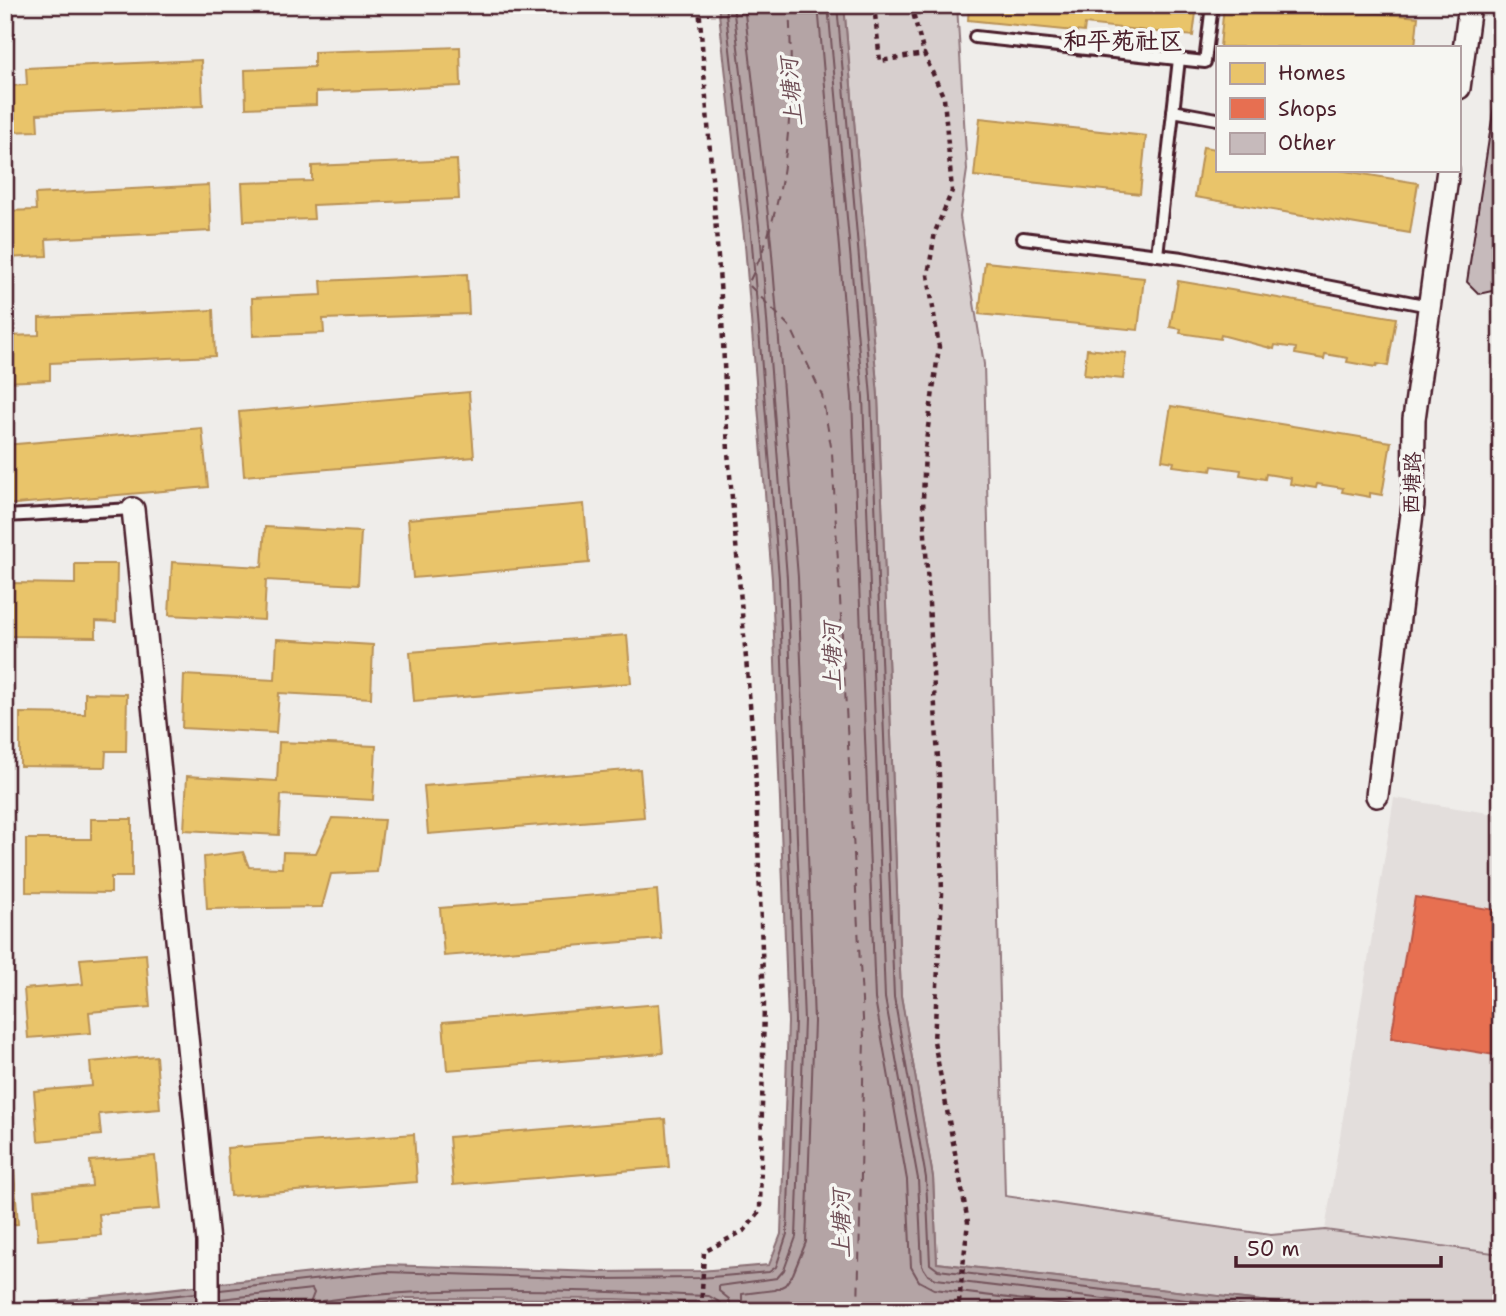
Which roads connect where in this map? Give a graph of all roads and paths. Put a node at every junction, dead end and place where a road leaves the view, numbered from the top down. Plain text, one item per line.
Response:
1 (699, 5) edge
2 (874, 5) edge
3 (911, 5) edge
4 (1212, 5) edge
5 (1470, 5) edge
6 (975, 37) dead end
7 (923, 54) junction
8 (1179, 59) junction
9 (1460, 80) edge
10 (1173, 111) junction
11 (1216, 119) edge
12 (1448, 172) edge
13 (1023, 238) dead end
14 (1157, 255) junction
15 (1429, 306) junction
16 (133, 509) joint
17 (5, 516) edge
18 (1377, 796) dead end
19 (208, 1311) edge
20 (701, 1311) edge
21 (958, 1311) edge

1 - 20 path
2 - 7 path
3 - 7 path
4 - 8 lane
5 - 9 street
6 - 8 lane
7 - 21 path
8 - 10 lane
10 - 11 lane
10 - 14 lane
12 - 15 street, 西塘路
13 - 14 lane
14 - 15 lane
15 - 18 street, 西塘路
16 - 17 lane
16 - 19 street

